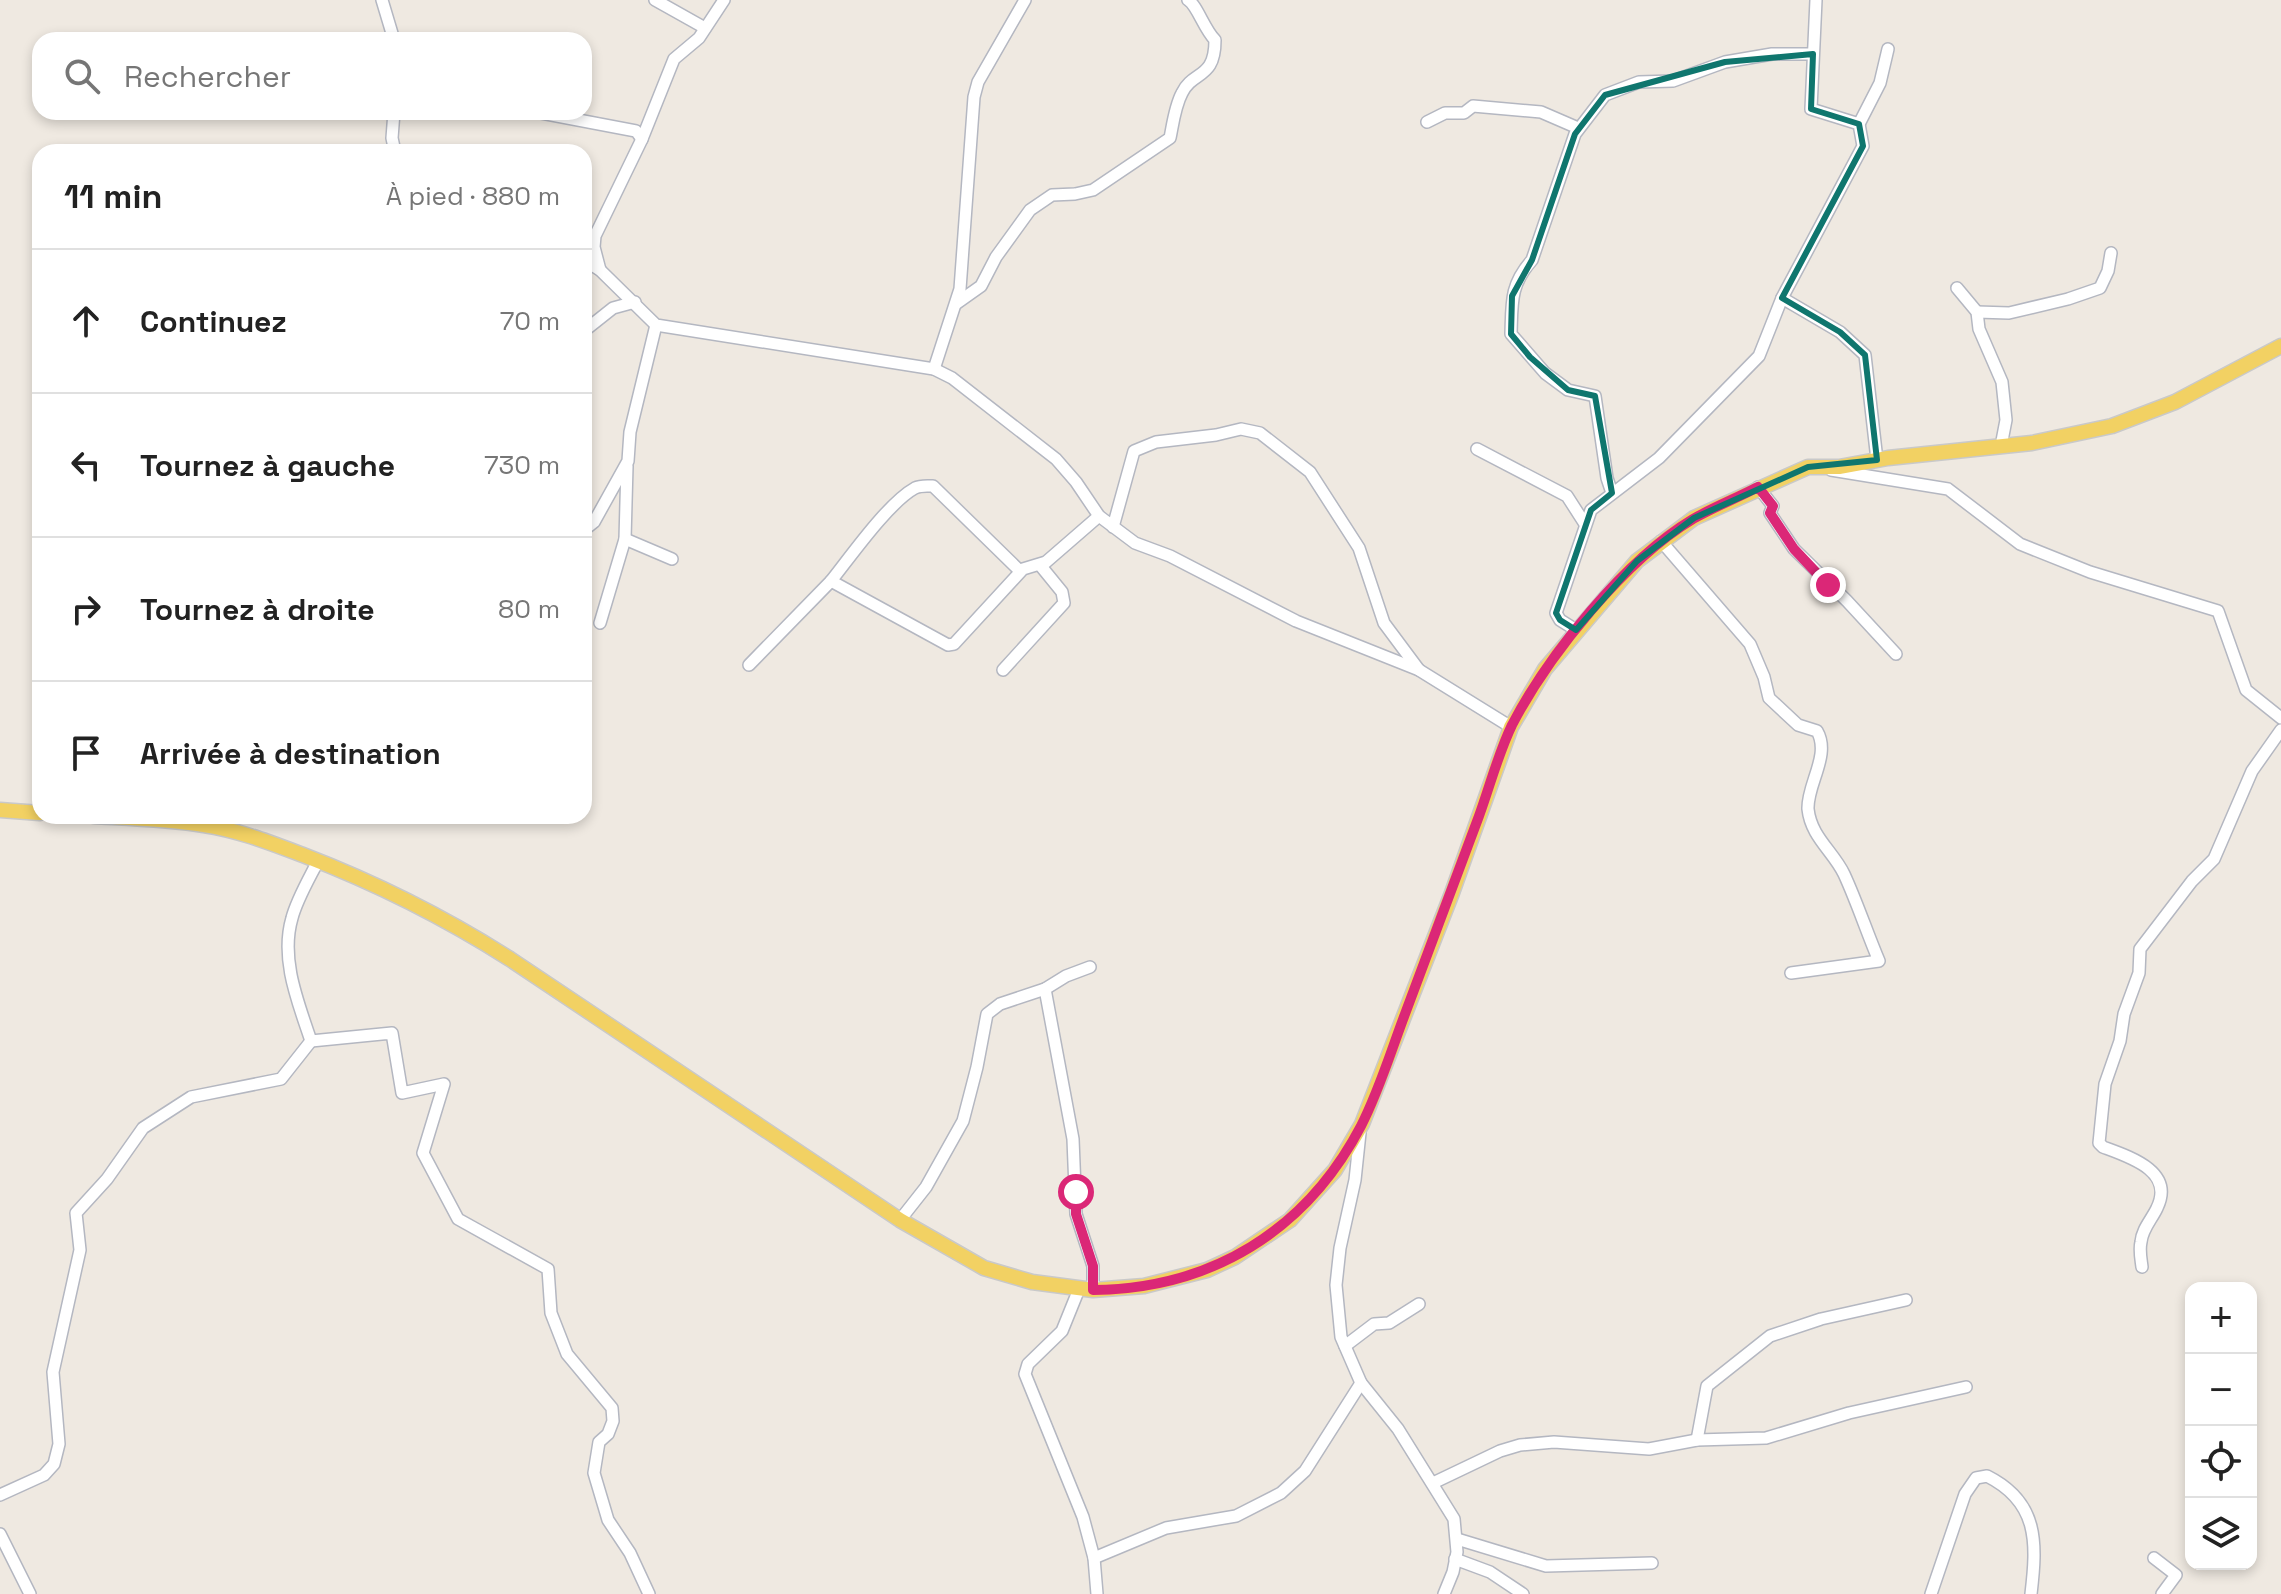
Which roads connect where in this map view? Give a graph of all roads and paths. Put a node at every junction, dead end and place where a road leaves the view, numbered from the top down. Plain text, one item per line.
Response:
1 (382, 0) edge
2 (655, 0) edge
3 (724, 0) edge
4 (1025, 0) edge
5 (1188, 0) edge
6 (1816, 0) edge
7 (676, 5) edge
8 (705, 28) junction
9 (392, 32) edge
10 (1888, 49) dead end
11 (1813, 54) junction
12 (393, 120) edge
13 (578, 120) edge
14 (1427, 122) dead end
15 (1859, 124) junction
16 (1578, 128) junction
17 (642, 139) junction
18 (393, 144) edge
19 (2111, 253) dead end
20 (592, 265) edge
21 (600, 270) junction
22 (1957, 288) dead end
23 (1782, 298) junction
24 (635, 302) junction
25 (957, 303) junction
26 (1977, 312) junction
27 (592, 325) edge
28 (656, 325) junction
29 (2281, 346) edge
30 (934, 369) junction
31 (2001, 446) junction
32 (1477, 449) dead end
33 (1877, 460) junction
34 (628, 461) junction
35 (1808, 467) junction
36 (1758, 487) junction
37 (1612, 493) junction
38 (1099, 516) junction
39 (592, 524) edge
40 (1585, 524) junction
41 (1113, 527) junction
42 (625, 539) junction
43 (1661, 541) junction
44 (672, 559) dead end
45 (1040, 565) junction
46 (1020, 571) junction
47 (831, 581) junction
48 (600, 623) dead end
49 (1576, 630) junction
50 (1896, 654) dead end
51 (749, 665) dead end
52 (1003, 670) dead end
53 (1419, 670) junction
54 (2281, 718) edge
55 (1511, 727) junction
56 (2281, 730) edge
57 (0, 810) edge
58 (32, 812) edge
59 (193, 824) edge
60 (318, 861) junction
61 (1090, 967) dead end
62 (1791, 973) dead end
63 (1045, 989) junction
64 (311, 1041) junction
65 (1362, 1124) junction
66 (900, 1220) junction
67 (2142, 1267) dead end
68 (1086, 1289) junction
69 (1906, 1300) dead end
70 (1419, 1304) dead end
71 (1345, 1346) junction
72 (1361, 1383) junction
73 (1966, 1387) dead end
74 (1697, 1440) junction
75 (1433, 1483) junction
76 (0, 1495) edge
77 (0, 1534) edge
78 (1457, 1539) junction
79 (0, 1541) edge
80 (1094, 1558) junction
81 (2154, 1558) dead end
82 (1455, 1559) junction
83 (1652, 1563) dead end
84 (27, 1594) edge
85 (649, 1594) edge
86 (1097, 1594) edge
87 (1444, 1594) edge
88 (1523, 1594) edge
89 (1931, 1594) edge
90 (2031, 1594) edge
91 (2162, 1594) edge

1 - 9 street
2 - 7 street
3 - 8 street
4 - 25 street
5 - 25 street
6 - 11 street
7 - 8 street
8 - 17 street
10 - 15 street
11 - 15 street
11 - 16 street
12 - 18 street
13 - 17 street
14 - 16 street
15 - 23 street
16 - 37 street
17 - 21 street
19 - 26 street
20 - 21 street
21 - 24 street
22 - 26 street
23 - 33 street
23 - 37 street
24 - 27 street
24 - 28 street
25 - 30 street
26 - 31 street
28 - 30 street
28 - 34 street
29 - 31 main road
30 - 38 street
31 - 33 main road
32 - 40 street
33 - 35 main road
34 - 39 street
34 - 42 street
35 - 36 main road
35 - 54 street
36 - 43 main road
36 - 50 street
37 - 40 street
38 - 41 street
38 - 45 street
40 - 49 street
41 - 53 street
41 - 53 street
42 - 44 street
42 - 48 street
43 - 49 main road
43 - 62 street
45 - 46 street
45 - 52 street
46 - 47 street
46 - 47 street
47 - 51 street
49 - 55 main road
53 - 55 street
55 - 65 main road
56 - 67 street
57 - 58 main road
59 - 60 main road
60 - 64 street
60 - 66 main road
61 - 63 street
63 - 66 street
63 - 68 street
64 - 76 street
64 - 85 street
65 - 68 main road
65 - 71 street
66 - 68 main road
68 - 80 street
69 - 74 street
70 - 71 street
71 - 72 street
72 - 75 street
72 - 80 street
73 - 74 street
74 - 75 street
75 - 78 street
77 - 84 street
78 - 82 street
78 - 83 street
79 - 84 street
80 - 86 street
81 - 91 street
82 - 87 street
82 - 88 street
89 - 90 street

